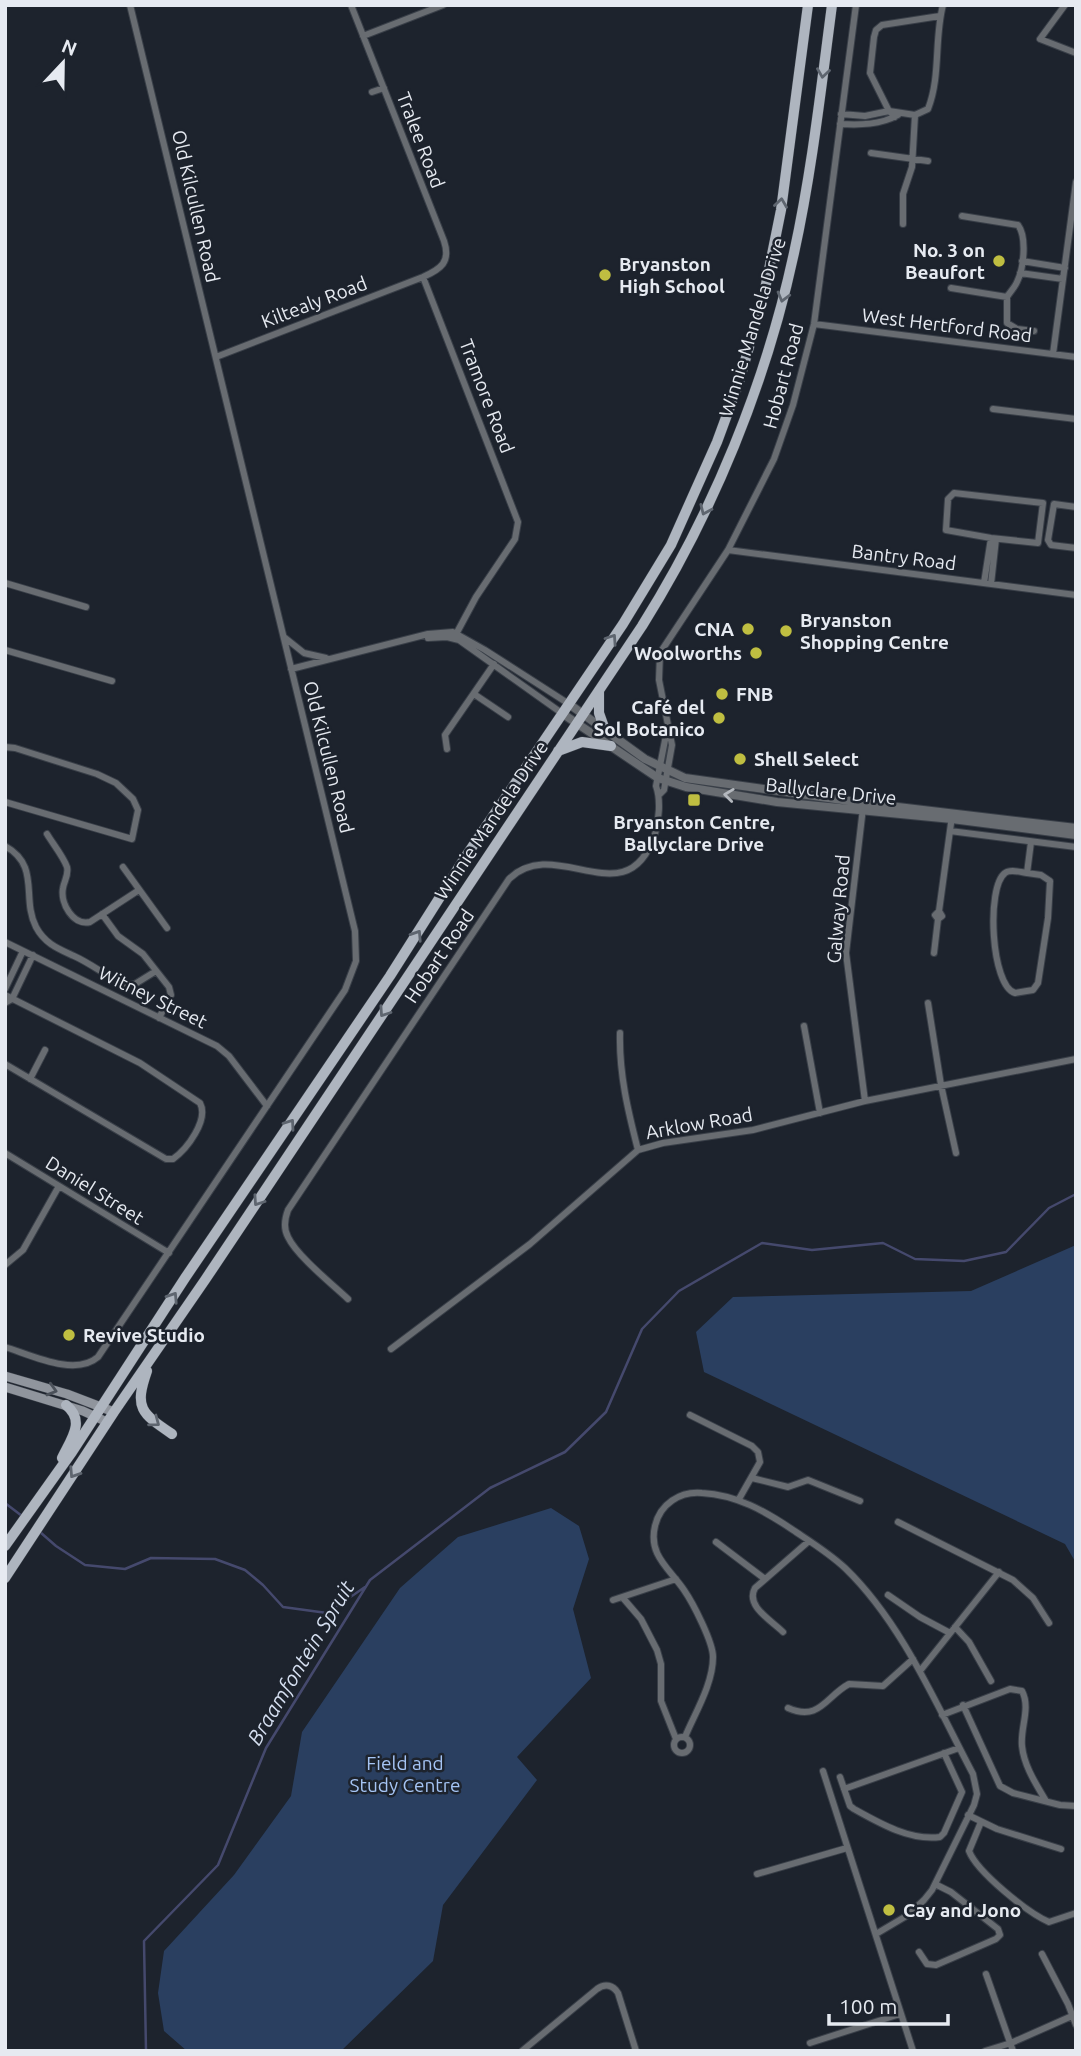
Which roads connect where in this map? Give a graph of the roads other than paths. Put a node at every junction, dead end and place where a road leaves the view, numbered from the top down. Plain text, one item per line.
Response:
1 (130, 5) edge
2 (351, 5) edge
3 (443, 5) edge
4 (808, 5) edge
5 (832, 5) edge
6 (856, 5) edge
7 (943, 5) edge
8 (1065, 5) edge
9 (940, 16) junction
10 (136, 32) junction
11 (127, 35) dead end
12 (363, 36) junction
13 (1076, 53) edge
14 (384, 88) junction
15 (372, 92) dead end
16 (889, 111) junction
17 (841, 114) junction
18 (897, 115) junction
19 (915, 115) junction
20 (840, 124) junction
21 (871, 153) dead end
22 (912, 158) junction
23 (928, 161) dead end
24 (1076, 182) edge
25 (962, 216) dead end
26 (903, 224) dead end
27 (1021, 261) junction
28 (1065, 268) junction
29 (1020, 273) junction
30 (423, 277) junction
31 (1063, 279) junction
32 (951, 288) dead end
33 (1007, 297) junction
34 (814, 324) junction
35 (1034, 331) dead end
36 (1052, 354) junction
37 (216, 357) junction
38 (1076, 357) edge
39 (993, 409) dead end
40 (1076, 419) edge
41 (1076, 507) edge
42 (994, 539) junction
43 (1076, 548) edge
44 (728, 550) junction
45 (5, 583) edge
46 (988, 583) junction
47 (1076, 595) edge
48 (86, 607) dead end
49 (282, 636) junction
50 (455, 636) junction
51 (5, 650) edge
52 (331, 658) junction
53 (494, 664) junction
54 (291, 669) junction
55 (112, 681) dead end
56 (599, 690) junction
57 (474, 694) junction
58 (569, 704) junction
59 (563, 713) junction
60 (508, 717) dead end
61 (580, 719) junction
62 (605, 730) junction
63 (611, 746) junction
64 (5, 747) edge
65 (447, 749) dead end
66 (557, 751) junction
67 (664, 769) junction
68 (662, 779) junction
69 (5, 802) edge
70 (863, 807) junction
71 (952, 815) junction
72 (1076, 828) edge
73 (950, 831) junction
74 (47, 834) dead end
75 (1076, 835) edge
76 (1031, 842) junction
77 (5, 846) edge
78 (1076, 847) edge
79 (123, 867) dead end
80 (1027, 873) junction
81 (139, 890) junction
82 (102, 914) junction
83 (167, 928) dead end
84 (5, 942) edge
85 (23, 951) junction
86 (934, 953) dead end
87 (33, 955) junction
88 (156, 971) junction
89 (5, 989) edge
90 (8, 999) edge
91 (929, 1003) dead end
92 (159, 1018) junction
93 (804, 1026) dead end
94 (620, 1033) dead end
95 (45, 1050) dead end
96 (1076, 1059) edge
97 (5, 1064) edge
98 (30, 1079) junction
99 (941, 1085) junction
100 (865, 1101) junction
101 (267, 1106) junction
102 (820, 1113) junction
103 (638, 1150) junction
104 (5, 1153) edge
105 (956, 1153) dead end
106 (59, 1186) junction
107 (169, 1253) junction
108 (5, 1265) edge
109 (348, 1299) dead end
110 (5, 1347) edge
111 (391, 1349) dead end
112 (150, 1360) junction
113 (5, 1376) edge
114 (5, 1387) edge
115 (66, 1405) junction
116 (102, 1406) junction
117 (114, 1412) junction
118 (690, 1415) dead end
119 (96, 1416) junction
120 (107, 1422) junction
121 (172, 1434) dead end
122 (752, 1478) junction
123 (51, 1480) junction
124 (739, 1499) junction
125 (860, 1501) dead end
126 (898, 1522) dead end
127 (809, 1541) junction
128 (716, 1542) dead end
129 (5, 1546) edge
130 (999, 1572) junction
131 (5, 1578) edge
132 (676, 1579) junction
133 (765, 1579) junction
134 (888, 1595) dead end
135 (623, 1598) junction
136 (613, 1600) dead end
137 (1049, 1623) dead end
138 (952, 1630) junction
139 (783, 1632) dead end
140 (913, 1659) junction
141 (920, 1671) junction
142 (991, 1681) dead end
143 (963, 1706) junction
144 (789, 1708) dead end
145 (942, 1715) junction
146 (685, 1737) junction
147 (676, 1739) junction
148 (960, 1748) junction
149 (944, 1753) junction
150 (823, 1771) dead end
151 (840, 1777) dead end
152 (844, 1789) junction
153 (1046, 1801) junction
154 (1076, 1806) edge
155 (968, 1815) junction
156 (981, 1822) junction
157 (847, 1848) junction
158 (1061, 1849) dead end
159 (757, 1874) dead end
160 (935, 1884) junction
161 (1076, 1913) edge
162 (876, 1934) junction
163 (919, 1952) dead end
164 (1042, 1954) dead end
165 (986, 1973) dead end
166 (900, 2014) junction
167 (1072, 2016) junction
168 (1076, 2025) edge
169 (810, 2043) dead end
170 (1010, 2043) junction
171 (522, 2051) edge
172 (636, 2051) edge
173 (913, 2051) edge
174 (985, 2051) edge
175 (1013, 2051) edge

1 - 10 street, Old Kilcullen Road
2 - 12 street, Tralee Road
3 - 12 street
58 -> 4 main road, Winnie Mandela Drive
5 -> 56 main road, Winnie Mandela Drive
6 - 17 street, Hobart Road
7 - 9 street
8 - 13 street
9 - 16 street
9 - 19 street
10 - 11 street
10 - 37 street, Old Kilcullen Road
12 - 14 street, Tralee Road
14 - 15 street
14 - 30 street, Tralee Road
16 - 17 street
16 - 18 street
17 - 20 street, Hobart Road
18 - 19 street
18 - 20 street
19 - 22 street
20 - 34 street, Hobart Road
21 - 22 street
22 - 23 street
22 - 26 street
24 - 28 street
25 - 27 street
27 - 28 street
27 - 29 street
28 - 31 street
29 - 31 street
29 - 33 street
30 - 37 street, Kiltealy Road
30 - 50 street, Tramore Road
31 - 36 street
32 - 33 street
33 - 35 street
34 - 36 street, West Hertford Road
34 - 44 street, Hobart Road
36 - 38 street, West Hertford Road
37 - 49 street, Old Kilcullen Road
39 - 40 street
41 - 43 street
42 - 42 street
42 - 46 street
44 - 46 street, Bantry Road
44 - 67 street, Hobart Road
45 - 48 street
46 - 47 street, Bantry Road
49 - 52 street
49 - 54 street, Old Kilcullen Road
50 - 52 street
50 - 53 street, Ballyclare Drive
50 - 58 street, Ballyclare Drive
51 - 55 street
52 - 54 street
53 - 57 street
53 - 59 street, Ballyclare Drive
54 - 101 street, Old Kilcullen Road
56 - 61 main road, Winnie Mandela Drive
56 - 62 main road
57 - 60 street
57 - 65 street
58 - 59 main road, Winnie Mandela Drive
58 - 61 street, Ballyclare Drive
59 - 61 street, Ballyclare Drive
116 -> 59 main road, Winnie Mandela Drive
61 - 62 street, Ballyclare Drive
61 - 63 street, Ballyclare Drive
61 - 66 main road, Winnie Mandela Drive
62 - 67 street, Ballyclare Drive
63 - 66 main road
63 - 68 street, Ballyclare Drive
64 - 69 street
66 -> 112 main road, Winnie Mandela Drive
67 - 68 street, Hobart Road
67 - 70 street, Ballyclare Drive
70 -> 68 street, Ballyclare Drive
68 - 109 street, Hobart Road
70 - 71 street, Ballyclare Drive
70 - 100 street, Galway Road
71 - 72 street, Ballyclare Drive
71 - 73 street
71 - 75 street, Ballyclare Drive
73 - 76 street
73 - 86 street
74 - 82 street
76 - 78 street
76 - 80 street
77 - 88 street
79 - 81 street
80 - 80 street
81 - 82 street
81 - 83 street
82 - 88 street
84 - 85 street, Witney Street
85 - 87 street, Witney Street
85 - 89 street
87 - 90 street
87 - 92 street, Witney Street
88 - 92 street
90 - 98 street
91 - 99 street
92 - 101 street, Witney Street
93 - 102 street
94 - 103 street
95 - 98 street
96 - 99 street, Arklow Road
97 - 98 street
99 - 100 street, Arklow Road
99 - 105 street
100 - 102 street, Arklow Road
101 - 107 street, Old Kilcullen Road
102 - 103 street, Arklow Road
103 - 111 street, Arklow Road
104 - 106 street, Daniel Street
106 - 107 street, Daniel Street
106 - 108 street
107 - 110 street, Old Kilcullen Road
112 - 117 main road, Winnie Mandela Drive
112 -> 121 main road
113 -> 116 main road
114 - 115 main road
115 - 119 main road
115 - 123 main road
116 - 117 main road
116 - 119 main road, Winnie Mandela Drive
117 - 120 main road, Winnie Mandela Drive
118 - 122 street
119 - 120 main road
119 - 123 main road, Winnie Mandela Drive
120 -> 131 main road, Winnie Mandela Drive
122 - 124 street
122 - 125 street
123 - 129 main road, Winnie Mandela Drive
124 - 127 street
124 - 132 street
126 - 130 street
127 - 133 street
127 - 140 street
128 - 133 street
130 - 137 street
130 - 138 street
132 - 135 street
132 - 146 street
133 - 139 street
134 - 138 street
135 - 136 street
135 - 147 street
138 - 141 street
138 - 142 street
140 - 141 street
140 - 144 street
141 - 145 street
143 - 145 street
143 - 153 street
143 - 153 street
145 - 148 street
146 - 147 street
146 - 147 street
148 - 149 street
148 - 155 street
149 - 152 street
149 - 152 street
150 - 157 street
151 - 152 street
153 - 154 street
155 - 156 street
155 - 160 street
156 - 158 street
156 - 161 street
157 - 159 street
157 - 162 street
160 - 162 street
160 - 163 street
162 - 166 street
164 - 167 street
165 - 170 street
166 - 169 street
166 - 173 street
167 - 168 street
167 - 170 street
170 - 174 street
170 - 175 street
171 - 172 street

